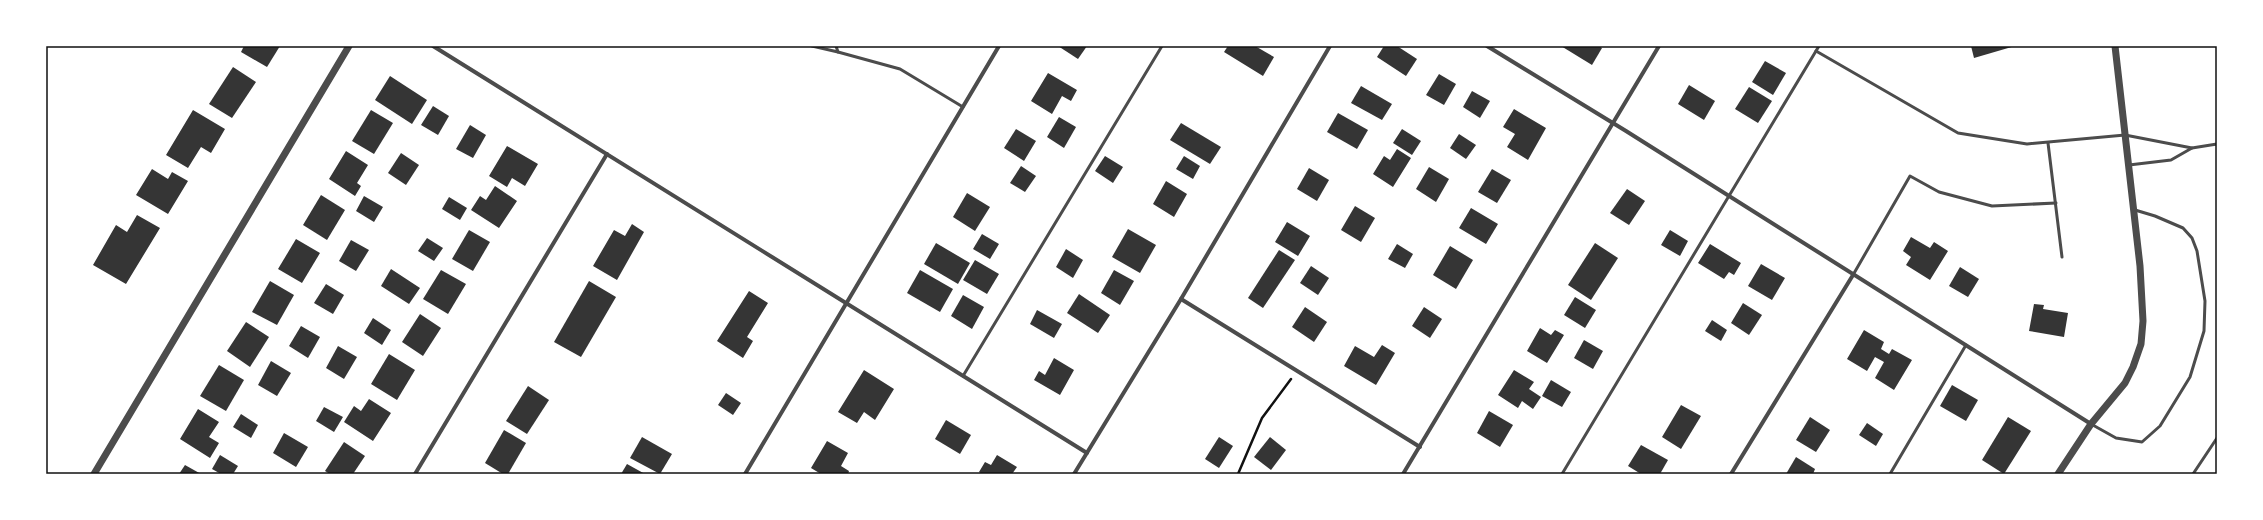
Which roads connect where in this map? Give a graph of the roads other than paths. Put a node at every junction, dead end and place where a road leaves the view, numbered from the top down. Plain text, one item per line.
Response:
1 (349, 46) edge
2 (433, 46) edge
3 (812, 46) edge
4 (836, 46) edge
5 (999, 46) edge
6 (1162, 46) edge
7 (1330, 46) edge
8 (1659, 46) edge
9 (1819, 46) edge
10 (2115, 46) edge
11 (1489, 47) edge
12 (1816, 51) junction
13 (838, 52) junction
14 (962, 107) junction
15 (1614, 124) junction
16 (2125, 135) junction
17 (2048, 143) junction
18 (2217, 144) edge
19 (2192, 148) junction
20 (607, 154) junction
21 (2129, 165) junction
22 (1729, 196) junction
23 (2056, 203) junction
24 (2134, 210) junction
25 (2062, 257) dead end
26 (1853, 274) junction
27 (1181, 299) junction
28 (846, 304) junction
29 (1966, 345) junction
30 (964, 376) junction
31 (2091, 424) junction
32 (2217, 438) edge
33 (1420, 447) junction
34 (1087, 453) junction
35 (94, 474) edge
36 (415, 474) edge
37 (745, 474) edge
38 (1074, 474) edge
39 (1403, 474) edge
40 (1562, 474) edge
41 (1730, 474) edge
42 (1890, 474) edge
43 (2058, 474) edge
44 (2193, 474) edge

1 - 35 street
2 - 20 street
3 - 13 lane
4 - 13 lane
5 - 14 street
6 - 30 lane
7 - 27 street
8 - 15 street
9 - 12 lane
10 - 16 street
11 - 15 street
12 - 17 lane
12 - 22 lane
13 - 14 lane
14 - 28 street
15 - 22 street
15 - 33 street
16 - 17 lane
16 - 19 lane
16 - 21 street
17 - 23 lane
18 - 19 lane
19 - 21 lane
20 - 28 street
20 - 36 street
21 - 24 street
22 - 26 street
22 - 40 lane
23 - 25 lane
23 - 26 lane
24 - 31 street
24 - 31 lane
26 - 29 street
26 - 41 street
27 - 33 street
27 - 34 street
28 - 30 street
28 - 37 street
29 - 31 street
29 - 42 lane
30 - 34 street
31 - 43 street
32 - 44 lane
33 - 39 street
34 - 38 street

